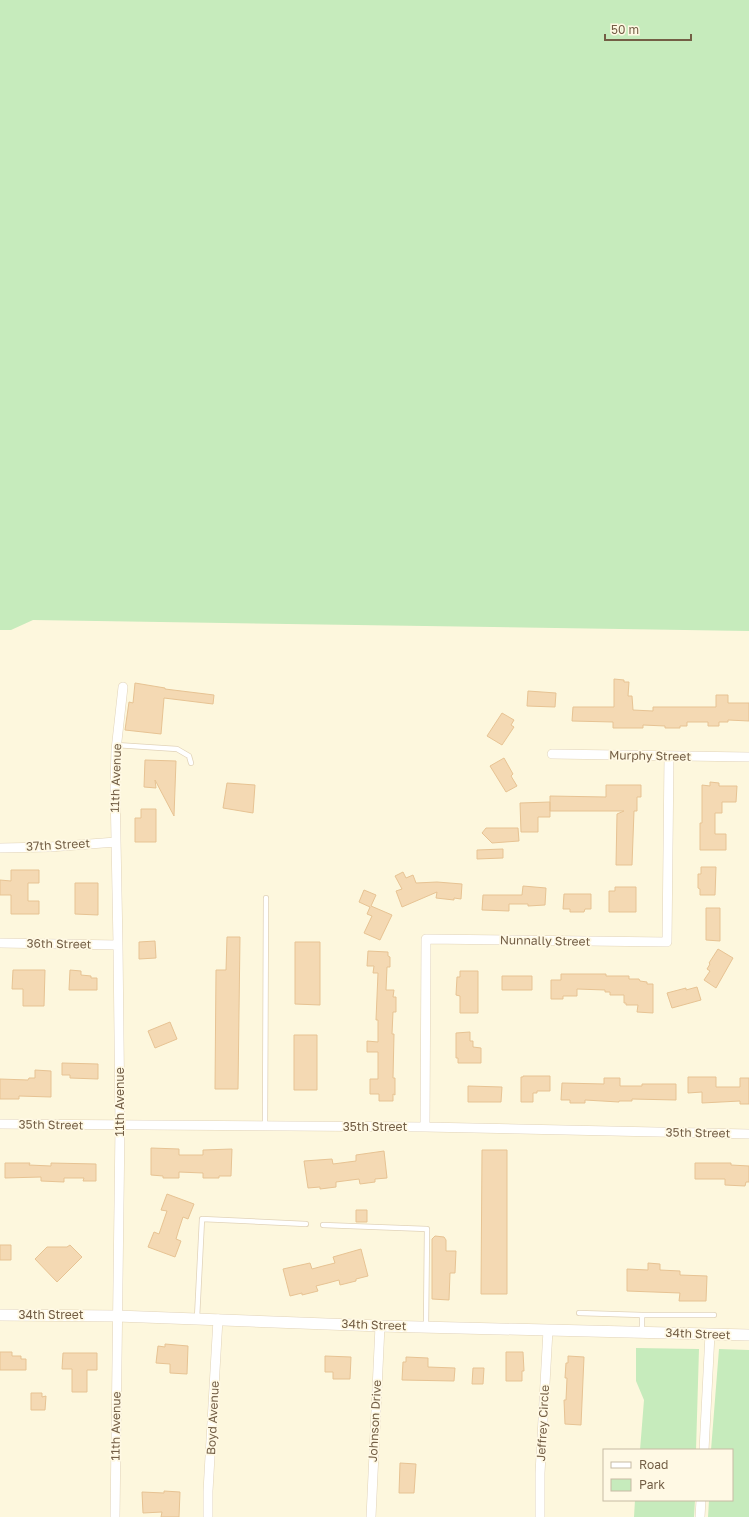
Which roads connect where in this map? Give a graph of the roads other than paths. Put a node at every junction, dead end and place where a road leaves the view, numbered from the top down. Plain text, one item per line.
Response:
1 (123, 687) dead end
2 (116, 745) junction
3 (552, 754) dead end
4 (669, 756) junction
5 (749, 757) edge
6 (191, 763) dead end
7 (116, 842) junction
8 (0, 848) edge
9 (266, 898) dead end
10 (0, 943) edge
11 (118, 945) junction
12 (0, 1124) edge
13 (120, 1126) junction
14 (265, 1126) junction
15 (425, 1127) junction
16 (749, 1134) edge
17 (306, 1224) dead end
18 (324, 1225) dead end
19 (579, 1313) dead end
20 (0, 1315) edge
21 (642, 1315) junction
22 (714, 1315) dead end
23 (117, 1316) junction
24 (197, 1318) junction
25 (218, 1319) junction
26 (380, 1326) junction
27 (426, 1327) junction
28 (548, 1330) junction
29 (642, 1332) junction
30 (710, 1334) junction
31 (749, 1335) edge
32 (704, 1449) edge
33 (701, 1501) edge
34 (115, 1517) edge
35 (208, 1517) edge
36 (371, 1517) edge
37 (540, 1517) edge
38 (700, 1517) edge

1 - 2 street, 11th Avenue
2 - 6 lane
2 - 7 street, 11th Avenue
3 - 4 street, Murphy Street
4 - 5 street, Murphy Street
4 - 15 street, Nunnally Street
7 - 8 street, 37th Street
7 - 11 street, 11th Avenue
9 - 14 lane
10 - 11 street, 36th Street
11 - 13 street, 11th Avenue
12 - 13 street, 35th Street
13 - 14 street, 35th Street
13 - 23 street, 11th Avenue
14 - 15 street, 35th Street
15 - 16 street, 35th Street
17 - 24 lane
18 - 27 lane
19 - 21 lane
20 - 23 street, 34th Street
21 - 22 lane
21 - 29 lane
23 - 24 street, 34th Street
23 - 34 street, 11th Avenue
24 - 25 street, 34th Street
25 - 26 street, 34th Street
25 - 35 street, Boyd Avenue
26 - 27 street, 34th Street
26 - 36 street, Johnson Drive
27 - 28 street, 34th Street
28 - 29 street, 34th Street
28 - 37 street, Jeffrey Circle
29 - 30 street, 34th Street
30 - 31 street, 34th Street
30 - 32 street
33 - 38 street

